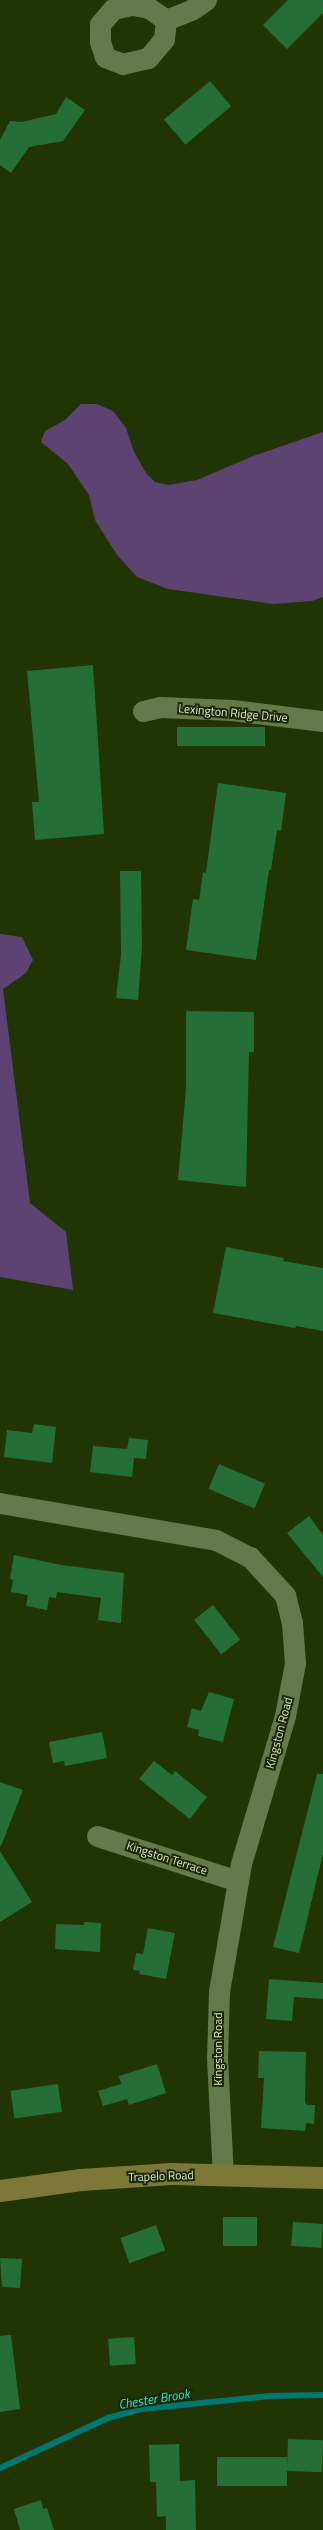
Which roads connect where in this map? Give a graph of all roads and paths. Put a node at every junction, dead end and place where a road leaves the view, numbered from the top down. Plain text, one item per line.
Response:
1 (206, 0) edge
2 (166, 20) dead end
3 (143, 711) dead end
4 (323, 721) edge
5 (0, 1504) edge
6 (97, 1836) dead end
7 (238, 1881) junction
8 (223, 2175) junction
9 (323, 2178) edge
10 (0, 2191) edge

1 - 2 street
3 - 4 street, Lexington Ridge Drive
5 - 7 street, Kingston Road
6 - 7 street, Kingston Terrace
7 - 8 street, Kingston Road
8 - 9 main road, Trapelo Road
8 - 10 main road, Trapelo Road

